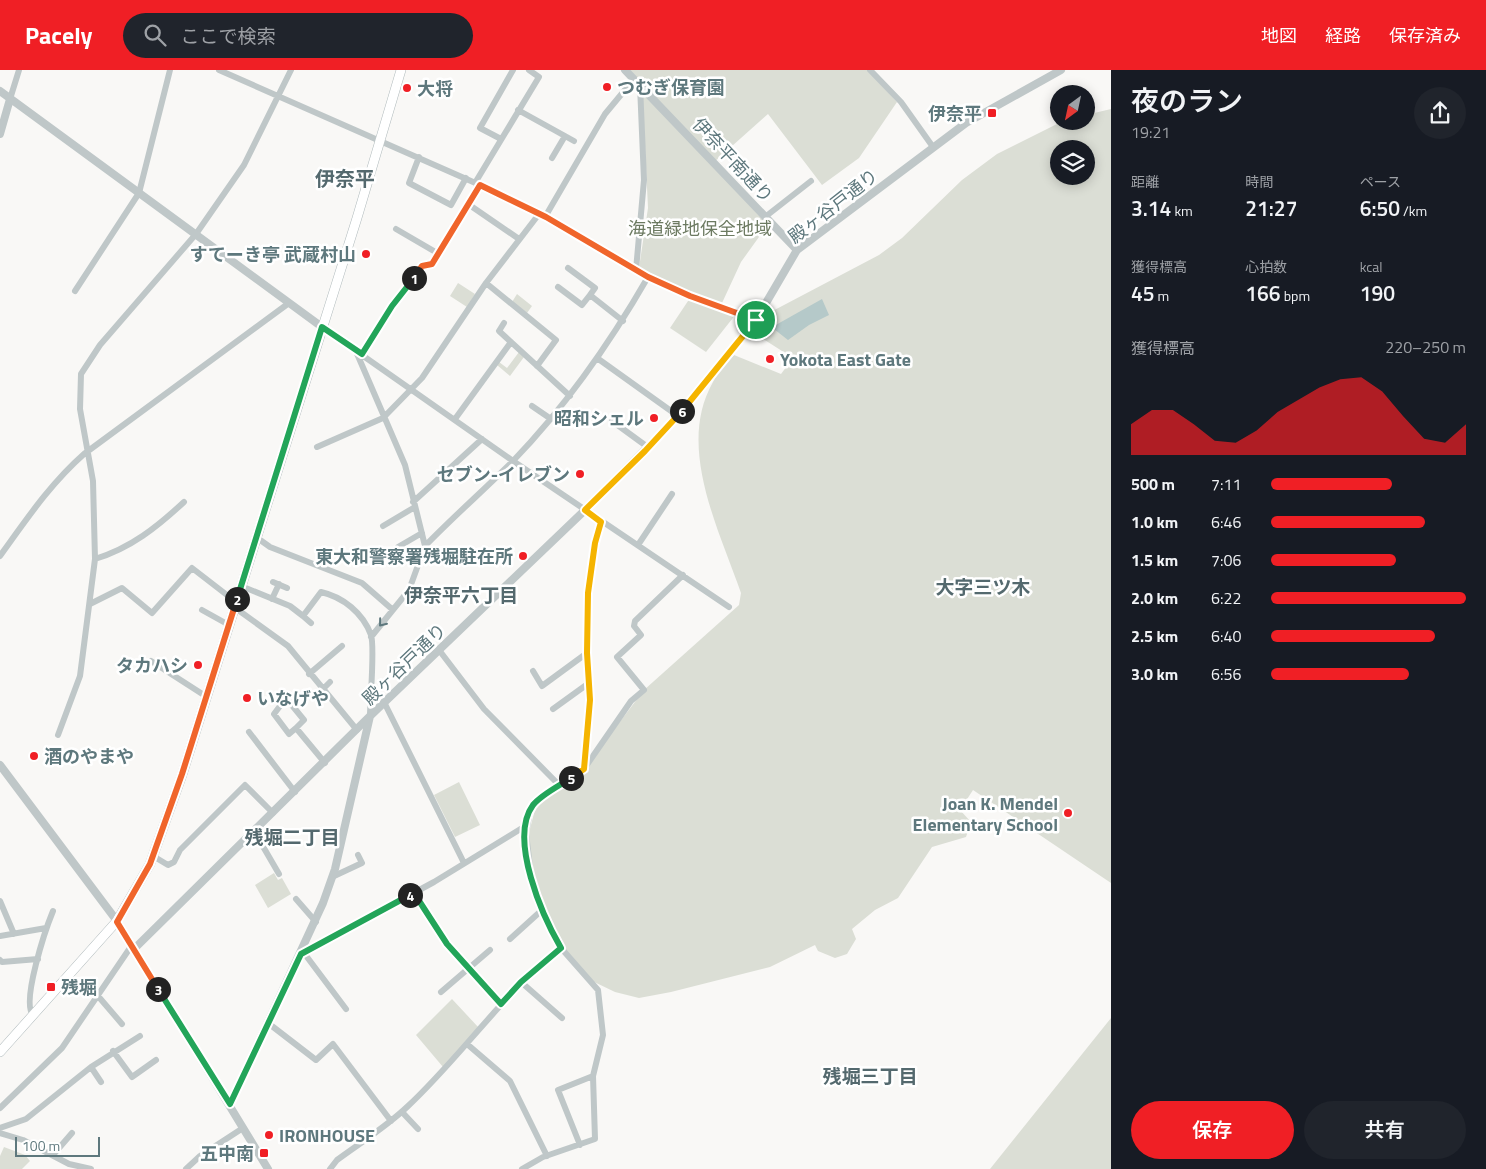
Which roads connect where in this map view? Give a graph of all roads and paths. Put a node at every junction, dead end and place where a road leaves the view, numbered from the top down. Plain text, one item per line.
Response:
1 (19, 70) edge
2 (170, 70) edge
3 (219, 70) edge
4 (291, 70) edge
5 (401, 70) edge
6 (513, 70) edge
7 (529, 70) edge
8 (626, 70) edge
9 (870, 70) edge
10 (1061, 70) edge
11 (634, 79) junction
12 (640, 85) junction
13 (0, 92) edge
14 (279, 96) junction
15 (10, 99) junction
16 (518, 110) junction
17 (0, 134) edge
18 (565, 136) junction
19 (501, 139) junction
20 (381, 140) junction
21 (574, 141) dead end
22 (934, 147) junction
23 (419, 157) junction
24 (552, 158) dead end
25 (466, 178) junction
26 (810, 181) dead end
27 (477, 184) junction
28 (140, 193) junction
29 (468, 204) junction
30 (542, 216) junction
31 (765, 217) junction
32 (396, 229) dead end
33 (196, 234) junction
34 (519, 239) junction
35 (797, 250) junction
36 (439, 254) junction
37 (568, 268) dead end
38 (636, 270) junction
39 (648, 277) junction
40 (486, 283) junction
41 (558, 286) dead end
42 (75, 291) dead end
43 (590, 295) junction
44 (289, 303) junction
45 (756, 320) junction
46 (623, 321) junction
47 (504, 323) dead end
48 (322, 327) junction
49 (511, 342) junction
50 (354, 348) junction
51 (362, 354) junction
52 (597, 358) junction
53 (537, 366) junction
54 (411, 388) junction
55 (570, 396) junction
56 (532, 406) dead end
57 (678, 416) junction
58 (383, 418) junction
59 (455, 419) junction
60 (551, 419) junction
61 (612, 421) dead end
62 (482, 439) junction
63 (317, 447) dead end
64 (649, 448) junction
65 (87, 452) junction
66 (513, 461) junction
67 (672, 494) dead end
68 (184, 502) dead end
69 (414, 504) junction
70 (585, 510) junction
71 (601, 522) junction
72 (383, 526) dead end
73 (422, 533) junction
74 (256, 537) junction
75 (638, 545) junction
76 (425, 546) junction
77 (398, 547) dead end
78 (0, 556) edge
79 (95, 559) junction
80 (682, 575) junction
81 (240, 586) junction
82 (287, 588) dead end
83 (272, 599) junction
84 (90, 604) junction
85 (235, 605) junction
86 (729, 607) dead end
87 (202, 610) dead end
88 (393, 610) junction
89 (303, 616) junction
90 (311, 623) dead end
91 (229, 626) junction
92 (372, 637) junction
93 (342, 646) dead end
94 (439, 650) junction
95 (587, 653) junction
96 (151, 660) dead end
97 (533, 671) dead end
98 (309, 674) junction
99 (330, 682) dead end
100 (588, 683) junction
101 (322, 690) junction
102 (207, 697) junction
103 (384, 702) junction
104 (553, 709) dead end
105 (370, 716) junction
106 (296, 728) junction
107 (357, 730) junction
108 (249, 732) dead end
109 (58, 735) dead end
110 (325, 763) junction
111 (0, 765) edge
112 (584, 769) junction
113 (560, 786) junction
114 (295, 792) junction
115 (273, 813) junction
116 (527, 825) junction
117 (254, 831) junction
118 (358, 855) dead end
119 (153, 856) junction
120 (464, 863) junction
121 (279, 874) dead end
122 (332, 877) junction
123 (414, 893) junction
124 (296, 899) dead end
125 (0, 900) edge
126 (542, 910) junction
127 (53, 911) dead end
128 (117, 922) junction
129 (316, 922) junction
130 (46, 928) junction
131 (14, 934) junction
132 (0, 936) edge
133 (510, 939) dead end
134 (133, 947) junction
135 (561, 948) junction
136 (490, 950) dead end
137 (302, 954) junction
138 (38, 959) junction
139 (0, 960) edge
140 (469, 968) junction
141 (521, 982) junction
142 (441, 992) dead end
143 (98, 996) junction
144 (501, 1004) junction
145 (346, 1009) dead end
146 (33, 1015) junction
147 (562, 1018) dead end
148 (268, 1023) junction
149 (122, 1024) dead end
150 (140, 1036) dead end
151 (467, 1044) junction
152 (113, 1051) junction
153 (0, 1052) edge
154 (156, 1060) dead end
155 (90, 1067) junction
156 (592, 1076) junction
157 (101, 1082) dead end
158 (230, 1104) junction
159 (0, 1108) edge
160 (402, 1112) junction
161 (391, 1121) junction
162 (0, 1128) edge
163 (243, 1128) junction
164 (418, 1129) dead end
165 (0, 1133) edge
166 (72, 1133) dead end
167 (580, 1145) junction
168 (53, 1155) junction
169 (546, 1156) junction
170 (91, 1169) edge
171 (186, 1169) edge
172 (268, 1169) edge
173 (330, 1169) edge
174 (522, 1169) edge

1 - 15 street
2 - 28 street
3 - 14 street
4 - 14 street
5 - 20 main road
6 - 19 street
7 - 16 street
8 - 11 street, 伊奈平南通り
9 - 22 street
10 - 22 street, 殿ヶ谷戸通り
11 - 12 street, 伊奈平南通り
11 - 30 street
12 - 31 street, 伊奈平南通り
12 - 38 street
13 - 15 street
14 - 20 street
14 - 33 street
15 - 17 street
15 - 28 street
16 - 18 street
16 - 19 street
18 - 21 street
18 - 24 street
19 - 27 street
20 - 23 street
20 - 48 main road
22 - 35 street, 殿ヶ谷戸通り
23 - 25 street
23 - 25 street
25 - 27 street
26 - 31 street
27 - 29 street
27 - 30 street
28 - 33 street
28 - 42 street
29 - 34 street
29 - 36 street
30 - 34 street
30 - 38 street
31 - 35 street, 伊奈平南通り
32 - 36 street
33 - 44 street
33 - 65 street
34 - 40 street
35 - 45 street, 殿ヶ谷戸通り
36 - 51 street
37 - 43 street
38 - 39 street
39 - 45 street
39 - 46 street
40 - 53 street
40 - 54 street
41 - 43 street
43 - 46 street
44 - 48 street
44 - 65 street
45 - 57 street, 殿ヶ谷戸通り
46 - 52 street
47 - 49 street
48 - 50 street
48 - 74 main road
49 - 53 street
49 - 59 street
50 - 51 street
50 - 58 street
51 - 54 street
52 - 55 street
52 - 57 street
53 - 55 street
54 - 58 street
54 - 59 street
55 - 60 street
56 - 60 street
57 - 64 street, 殿ヶ谷戸通り
58 - 63 street
58 - 69 street
59 - 62 street
60 - 66 street
61 - 64 street
62 - 66 street
62 - 69 street
64 - 70 street, 殿ヶ谷戸通り
65 - 78 street
65 - 79 street
66 - 70 street
66 - 76 street
67 - 75 street
68 - 79 street
69 - 72 street
69 - 73 street
70 - 71 street
70 - 94 street, 殿ヶ谷戸通り
71 - 75 street
71 - 95 street
73 - 76 street
73 - 77 street
74 - 81 main road
74 - 88 street
75 - 80 street
76 - 88 street
79 - 84 street
80 - 86 street
80 - 112 street
81 - 83 street
81 - 85 main road
82 - 83 street
83 - 89 street
84 - 85 street
84 - 109 street
85 - 91 main road
85 - 98 street
87 - 91 street
88 -> 92 street
89 - 90 street
89 - 92 street
91 - 102 main road
92 - 105 street
93 - 98 street
94 - 103 street, 殿ヶ谷戸通り
94 - 113 street
95 - 97 street
95 - 100 street
96 - 102 street
98 - 101 street
99 - 101 street
100 - 104 street
100 - 112 street
101 - 107 street
102 - 119 main road
103 - 105 street, 殿ヶ谷戸通り
103 - 120 street
105 - 107 street
105 - 122 street, 殿ヶ谷戸通り
106 - 106 street
106 - 110 street
107 - 110 street
108 - 114 street
110 - 114 street
111 - 128 street
112 - 113 street
113 - 116 street
114 - 115 street
115 - 117 street
115 - 119 street
116 - 120 street
116 - 126 street
117 - 121 street
117 - 134 street
118 - 122 street
119 - 128 main road
120 - 123 street
122 - 129 street, 殿ヶ谷戸通り
123 - 137 street
123 - 140 street
124 - 129 street
125 - 131 street
126 - 133 street
126 - 135 street
127 - 130 street
128 - 134 street
128 - 146 main road
129 - 137 street, 殿ヶ谷戸通り
130 - 131 street
130 - 138 street
131 - 132 street
134 - 143 street
134 - 158 street
135 - 141 street
135 - 156 street
136 - 140 street
137 - 145 street
137 - 148 street, 殿ヶ谷戸通り
138 - 139 street
138 - 146 street
140 - 142 street
140 - 144 street
141 - 144 street
141 - 147 street
143 - 149 street
143 - 159 street
144 - 151 street
146 - 153 main road
148 - 158 street, 殿ヶ谷戸通り
148 - 161 street
150 - 152 street
151 - 160 street
151 - 169 street
152 - 154 street
152 - 155 street
155 - 157 street
155 - 162 street
156 - 167 street
156 - 167 street
158 - 163 street
160 - 161 street
160 - 164 street
161 - 173 street
163 - 171 street
163 - 172 street
165 - 168 street
166 - 168 street
167 - 169 street
168 - 170 street
169 - 174 street

